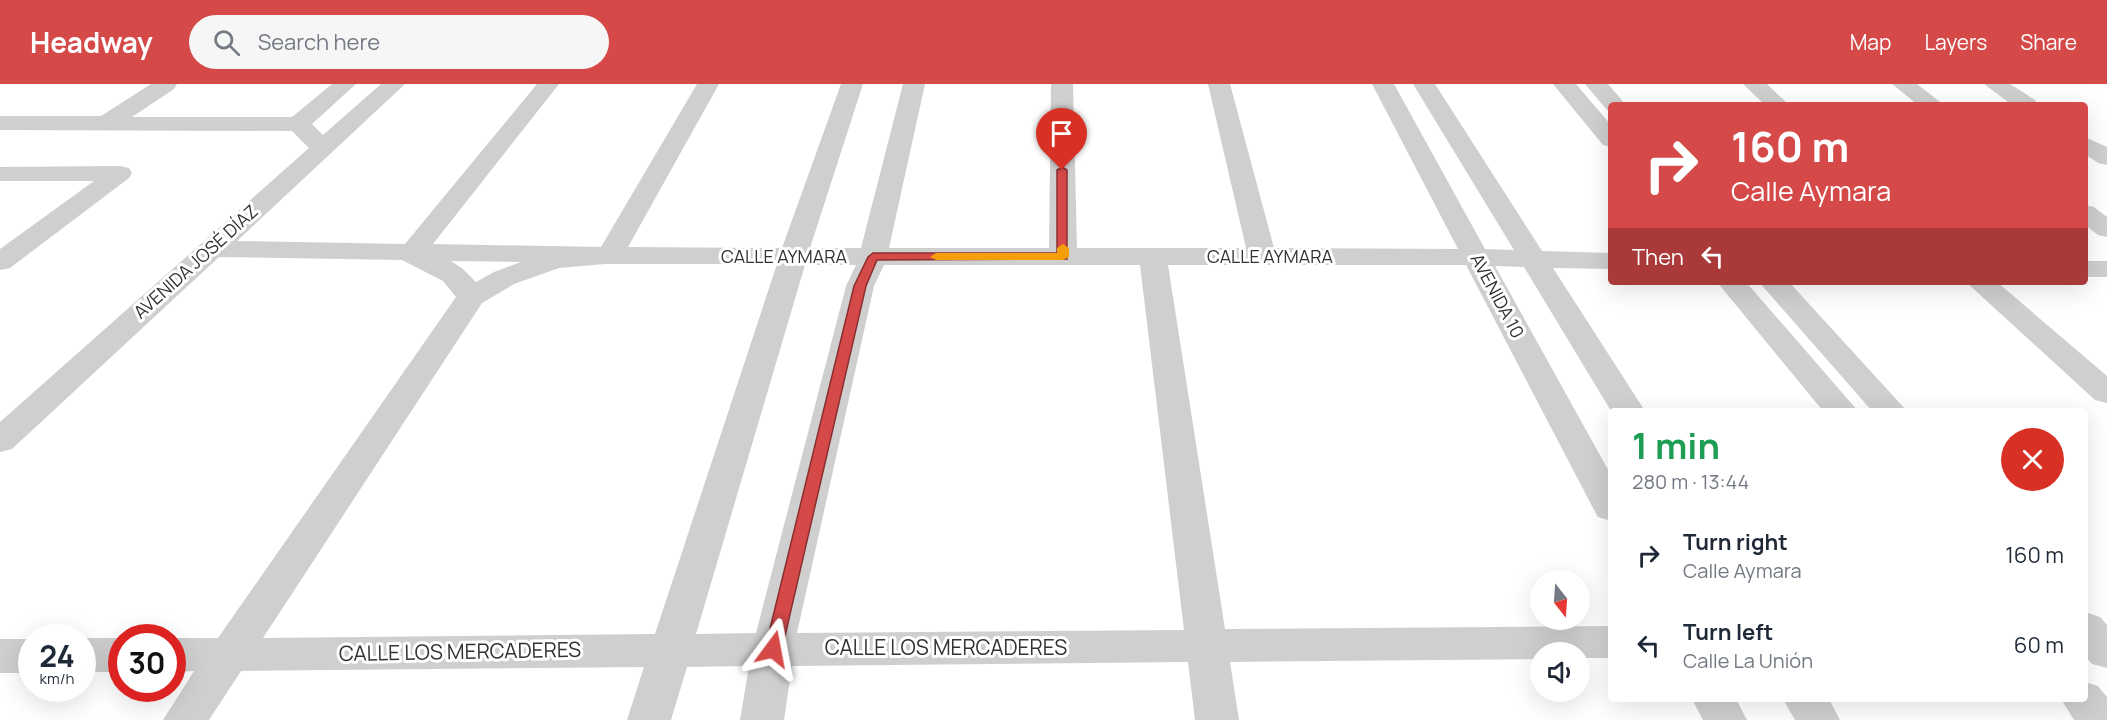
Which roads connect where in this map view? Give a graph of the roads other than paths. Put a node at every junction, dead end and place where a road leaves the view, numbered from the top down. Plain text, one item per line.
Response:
1 (166, 84) edge
2 (345, 84) edge
3 (394, 84) edge
4 (548, 84) edge
5 (708, 84) edge
6 (852, 84) edge
7 (914, 84) edge
8 (1062, 84) edge
9 (1219, 84) edge
10 (1383, 84) edge
11 (1424, 84) edge
12 (1564, 84) edge
13 (1596, 84) edge
14 (1754, 84) edge
15 (1903, 84) edge
16 (1995, 84) edge
17 (1612, 102) edge
18 (1775, 102) edge
19 (1929, 102) edge
20 (2022, 102) edge
21 (108, 122) junction
22 (0, 123) edge
23 (298, 124) junction
24 (1608, 136) edge
25 (2088, 146) edge
26 (323, 148) junction
27 (2106, 157) edge
28 (0, 174) edge
29 (2088, 215) edge
30 (2107, 229) edge
31 (209, 249) junction
32 (411, 254) junction
33 (610, 255) junction
34 (793, 257) junction
35 (873, 257) junction
36 (1063, 257) junction
37 (1153, 257) junction
38 (1262, 257) junction
39 (1476, 257) junction
40 (1534, 259) junction
41 (1608, 261) edge
42 (0, 262) edge
43 (2088, 269) edge
44 (2107, 269) edge
45 (1734, 285) edge
46 (1776, 285) edge
47 (1983, 285) edge
48 (471, 297) junction
49 (2107, 393) edge
50 (1626, 408) edge
51 (1838, 408) edge
52 (1887, 408) edge
53 (0, 441) edge
54 (1608, 502) edge
55 (1608, 642) edge
56 (1208, 645) junction
57 (773, 649) junction
58 (670, 650) junction
59 (186, 654) edge
60 (232, 654) junction
61 (0, 656) edge
62 (18, 656) edge
63 (1716, 702) edge
64 (1807, 702) edge
65 (2085, 702) edge
66 (186, 720) edge
67 (649, 720) edge
68 (762, 720) edge
69 (1217, 720) edge
70 (1725, 720) edge
71 (1818, 720) edge
72 (2100, 720) edge

1 - 21 street
2 - 23 street
3 - 26 street, AVENIDA JOSÉ DÍAZ
4 - 32 street
5 - 33 street
6 - 34 street
7 - 35 street
8 - 36 street
9 - 38 street
10 - 39 street, AVENIDA 10
11 - 40 street
12 - 24 street
13 - 17 street
14 - 18 street
15 - 19 street
16 - 20 street
21 - 22 street
21 - 23 street
23 - 26 street
25 - 27 street
26 - 31 street, AVENIDA JOSÉ DÍAZ
28 - 42 street
29 - 30 street
31 - 32 street, CALLE AYMARA
31 - 53 street, AVENIDA JOSÉ DÍAZ
32 - 33 street, CALLE AYMARA
32 - 48 street
33 - 34 street, CALLE AYMARA
33 - 48 street
34 - 35 street, CALLE AYMARA
34 - 58 street
35 - 36 street, CALLE AYMARA
35 - 57 street
36 - 37 street, CALLE AYMARA
37 - 38 street, CALLE AYMARA
37 - 56 street
38 - 39 street, CALLE AYMARA
39 - 40 street, CALLE AYMARA
39 - 54 street, AVENIDA 10
40 - 41 street, CALLE AYMARA
40 - 50 street
43 - 44 street
45 - 51 street
46 - 52 street
47 - 49 street
48 - 60 street
55 - 56 street, CALLE LOS MERCADERES
56 - 57 street, CALLE LOS MERCADERES
56 - 69 street
57 - 58 street, CALLE LOS MERCADERES
57 - 68 street
58 - 60 street, CALLE LOS MERCADERES
58 - 67 street
59 - 60 street, CALLE LOS MERCADERES
60 - 66 street
61 - 62 street
63 - 70 street
64 - 71 street
65 - 72 street

